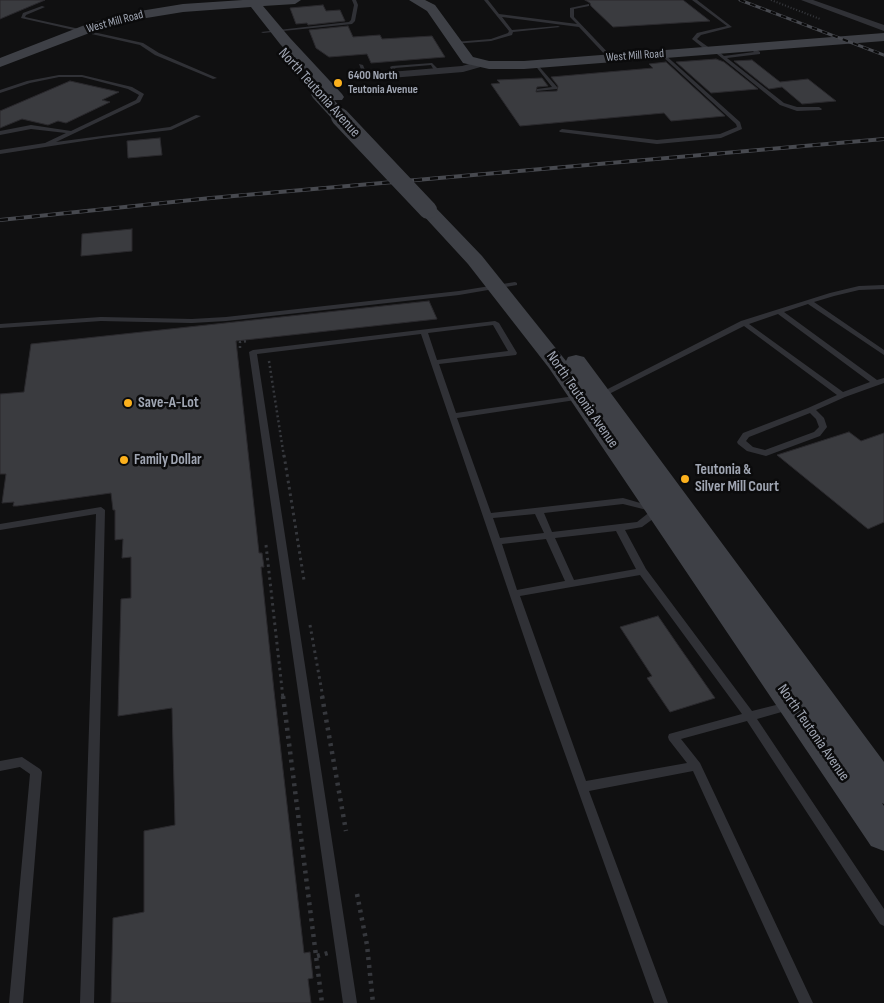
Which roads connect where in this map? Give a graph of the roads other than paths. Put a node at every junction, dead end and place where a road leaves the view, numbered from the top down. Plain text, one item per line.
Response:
1 (295, 0) edge
2 (354, 0) edge
3 (415, 0) edge
4 (486, 0) edge
5 (694, 0) edge
6 (805, 0) edge
7 (254, 1) edge
8 (236, 2) edge
9 (588, 5) dead end
10 (43, 7) dead end
11 (499, 16) junction
12 (579, 26) junction
13 (884, 28) edge
14 (82, 31) junction
15 (269, 31) junction
16 (511, 31) junction
17 (884, 37) edge
18 (455, 43) junction
19 (715, 53) junction
20 (663, 54) junction
21 (611, 58) junction
22 (0, 63) edge
23 (480, 64) junction
24 (536, 64) junction
25 (361, 65) dead end
26 (366, 77) joint
27 (216, 78) dead end
28 (539, 90) dead end
29 (0, 92) edge
30 (819, 109) dead end
31 (198, 116) dead end
32 (562, 131) dead end
33 (0, 133) edge
34 (69, 133) junction
35 (46, 144) junction
36 (0, 152) edge
37 (437, 210) junction
38 (506, 285) junction
39 (884, 287) edge
40 (809, 302) junction
41 (779, 312) junction
42 (744, 323) junction
43 (0, 326) edge
44 (424, 332) junction
45 (884, 353) edge
46 (435, 362) junction
47 (884, 380) edge
48 (876, 383) junction
49 (842, 395) junction
50 (591, 396) junction
51 (811, 410) junction
52 (453, 416) junction
53 (669, 508) junction
54 (538, 510) junction
55 (488, 516) junction
56 (0, 526) edge
57 (619, 527) junction
58 (548, 536) junction
59 (496, 542) junction
60 (642, 571) junction
61 (571, 584) junction
62 (514, 594) junction
63 (793, 704) junction
64 (750, 717) junction
65 (0, 766) edge
66 (696, 766) junction
67 (582, 787) junction
68 (884, 789) edge
69 (884, 835) edge
70 (884, 920) edge
71 (16, 1003) edge
72 (87, 1003) edge
73 (350, 1003) edge
74 (661, 1003) edge
75 (806, 1003) edge

1 - 7 main road, West Mill Road
2 - 15 lane
3 - 18 main road
4 - 11 lane
5 - 19 lane
6 - 13 street
7 - 8 main road, West Mill Road
7 - 15 main road, North Teutonia Avenue
8 - 14 main road, West Mill Road
8 - 15 main road, North Teutonia Avenue
9 - 12 lane
10 - 14 lane
11 - 12 lane
11 - 16 lane
12 - 16 lane
12 - 21 lane
14 - 22 main road, West Mill Road
14 - 27 lane
15 - 37 main road, North Teutonia Avenue
15 - 37 main road, North Teutonia Avenue, bridge
16 - 18 lane
17 - 19 main road, West Mill Road
18 - 23 main road
19 - 20 main road, West Mill Road
19 - 30 lane
20 - 21 main road, West Mill Road
20 - 32 lane
21 - 24 main road, West Mill Road
23 - 24 main road, West Mill Road
23 - 26 street
24 - 28 lane
25 - 26 lane
29 - 34 lane
31 - 35 lane
33 - 34 lane
34 - 35 lane
35 - 36 lane
37 - 38 main road, North Teutonia Avenue
38 - 43 lane
38 - 50 main road, North Teutonia Avenue
39 - 40 lane
40 - 41 lane
40 - 45 lane
41 - 42 lane
41 - 48 lane
42 - 49 lane
42 - 50 lane
44 - 46 lane
44 - 46 lane
44 - 73 lane
46 - 52 lane
47 - 48 lane
48 - 49 lane
49 - 51 lane
50 - 52 lane
50 - 53 main road, North Teutonia Avenue
51 - 51 lane
52 - 55 lane
53 - 54 lane
53 - 57 lane
53 - 63 main road, North Teutonia Avenue
53 - 68 main road, North Teutonia Avenue
54 - 55 lane
54 - 58 lane
55 - 59 lane
56 - 72 lane
57 - 58 lane
57 - 60 lane
58 - 59 lane
58 - 61 lane
59 - 62 lane
60 - 61 lane
60 - 64 lane
61 - 62 lane
62 - 67 lane
63 - 64 lane
63 - 69 main road, North Teutonia Avenue
64 - 66 lane
64 - 70 lane
65 - 71 lane
66 - 67 lane
66 - 75 lane
67 - 74 lane

